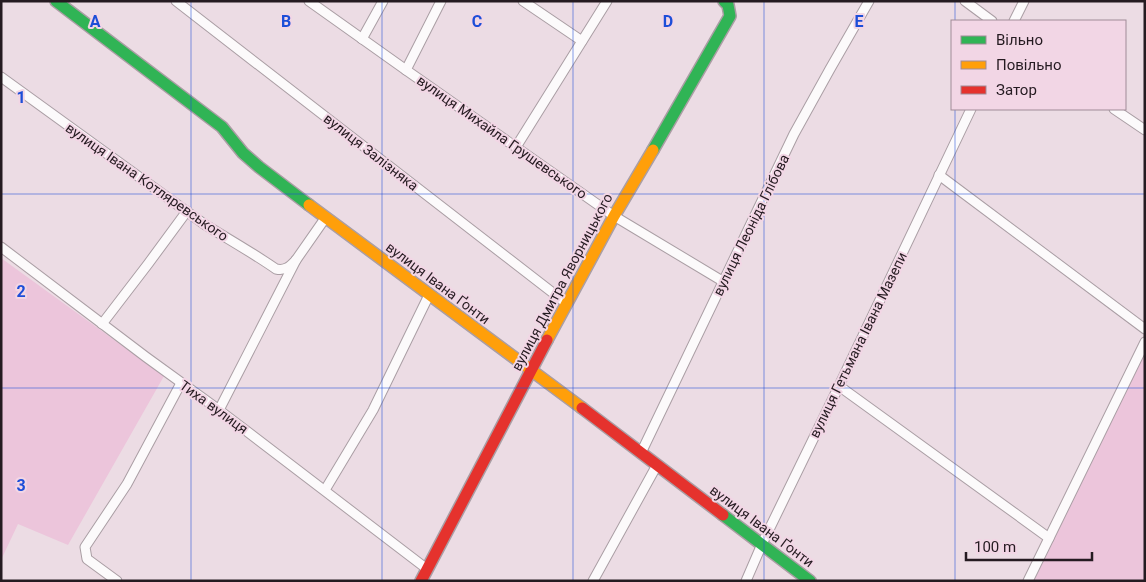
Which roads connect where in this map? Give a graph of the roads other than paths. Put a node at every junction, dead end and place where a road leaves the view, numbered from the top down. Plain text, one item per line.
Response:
1 (56, 1) edge
2 (176, 1) edge
3 (310, 1) edge
4 (383, 1) edge
5 (440, 1) edge
6 (524, 1) edge
7 (607, 1) edge
8 (724, 1) edge
9 (870, 1) edge
10 (965, 1) edge
11 (1024, 1) edge
12 (991, 20) edge
13 (1014, 20) edge
14 (362, 39) junction
15 (582, 41) junction
16 (406, 70) junction
17 (1, 78) edge
18 (971, 110) edge
19 (1115, 110) edge
20 (1145, 130) edge
21 (516, 147) junction
22 (939, 175) junction
23 (187, 211) junction
24 (614, 216) junction
25 (326, 217) junction
26 (1, 247) edge
27 (296, 260) junction
28 (724, 282) junction
29 (429, 295) junction
30 (566, 303) junction
31 (102, 324) junction
32 (1145, 329) edge
33 (1145, 342) edge
34 (532, 370) junction
35 (181, 383) junction
36 (839, 386) junction
37 (219, 410) junction
38 (641, 453) junction
39 (657, 465) junction
40 (325, 490) junction
41 (1049, 538) junction
42 (762, 544) junction
43 (427, 569) junction
44 (116, 581) edge
45 (420, 581) edge
46 (593, 581) edge
47 (746, 581) edge
48 (810, 581) edge
49 (1028, 581) edge

1 - 25 street, вулиця Івана Ґонти
2 - 30 street, вулиця Залізняка
3 - 14 street, вулиця Михайла Грушевського
4 - 14 street
5 - 16 street
6 - 15 street
7 - 15 street
8 - 24 street, вулиця Дмитра Яворницького
9 - 28 street, вулиця Леоніда Глібова
10 - 12 street
11 - 13 street
14 - 16 street, вулиця Михайла Грушевського
15 - 21 street
16 - 21 street, вулиця Михайла Грушевського
17 - 23 street, вулиця Івана Котляревського
18 - 22 street, вулиця Гетьмана Івана Мазепи
19 - 20 street
21 - 24 street, вулиця Михайла Грушевського
22 - 32 street
22 - 36 street, вулиця Гетьмана Івана Мазепи
23 - 27 street, вулиця Івана Котляревського
23 - 31 street
24 - 28 street, вулиця Михайла Грушевського
24 - 30 street, вулиця Дмитра Яворницького
25 - 27 street
25 - 29 street, вулиця Івана Ґонти
26 - 31 street, Тиха вулиця
27 - 37 street
28 - 38 street, вулиця Леоніда Глібова
29 - 34 street, вулиця Івана Ґонти
29 - 40 street
30 - 34 street, вулиця Дмитра Яворницького
31 - 35 street, Тиха вулиця
33 - 41 street
34 - 38 street, вулиця Івана Ґонти
34 - 43 street, вулиця Дмитра Яворницького
35 - 37 street, Тиха вулиця
35 - 44 street
36 - 41 street
36 - 42 street, вулиця Гетьмана Івана Мазепи
37 - 40 street, Тиха вулиця
38 - 39 street, вулиця Івана Ґонти
39 - 42 street, вулиця Івана Ґонти
39 - 46 street
40 - 43 street, Тиха вулиця
41 - 49 street
42 - 47 street, вулиця Гетьмана Івана Мазепи
42 - 48 street, вулиця Івана Ґонти
43 - 45 street, вулиця Дмитра Яворницького

